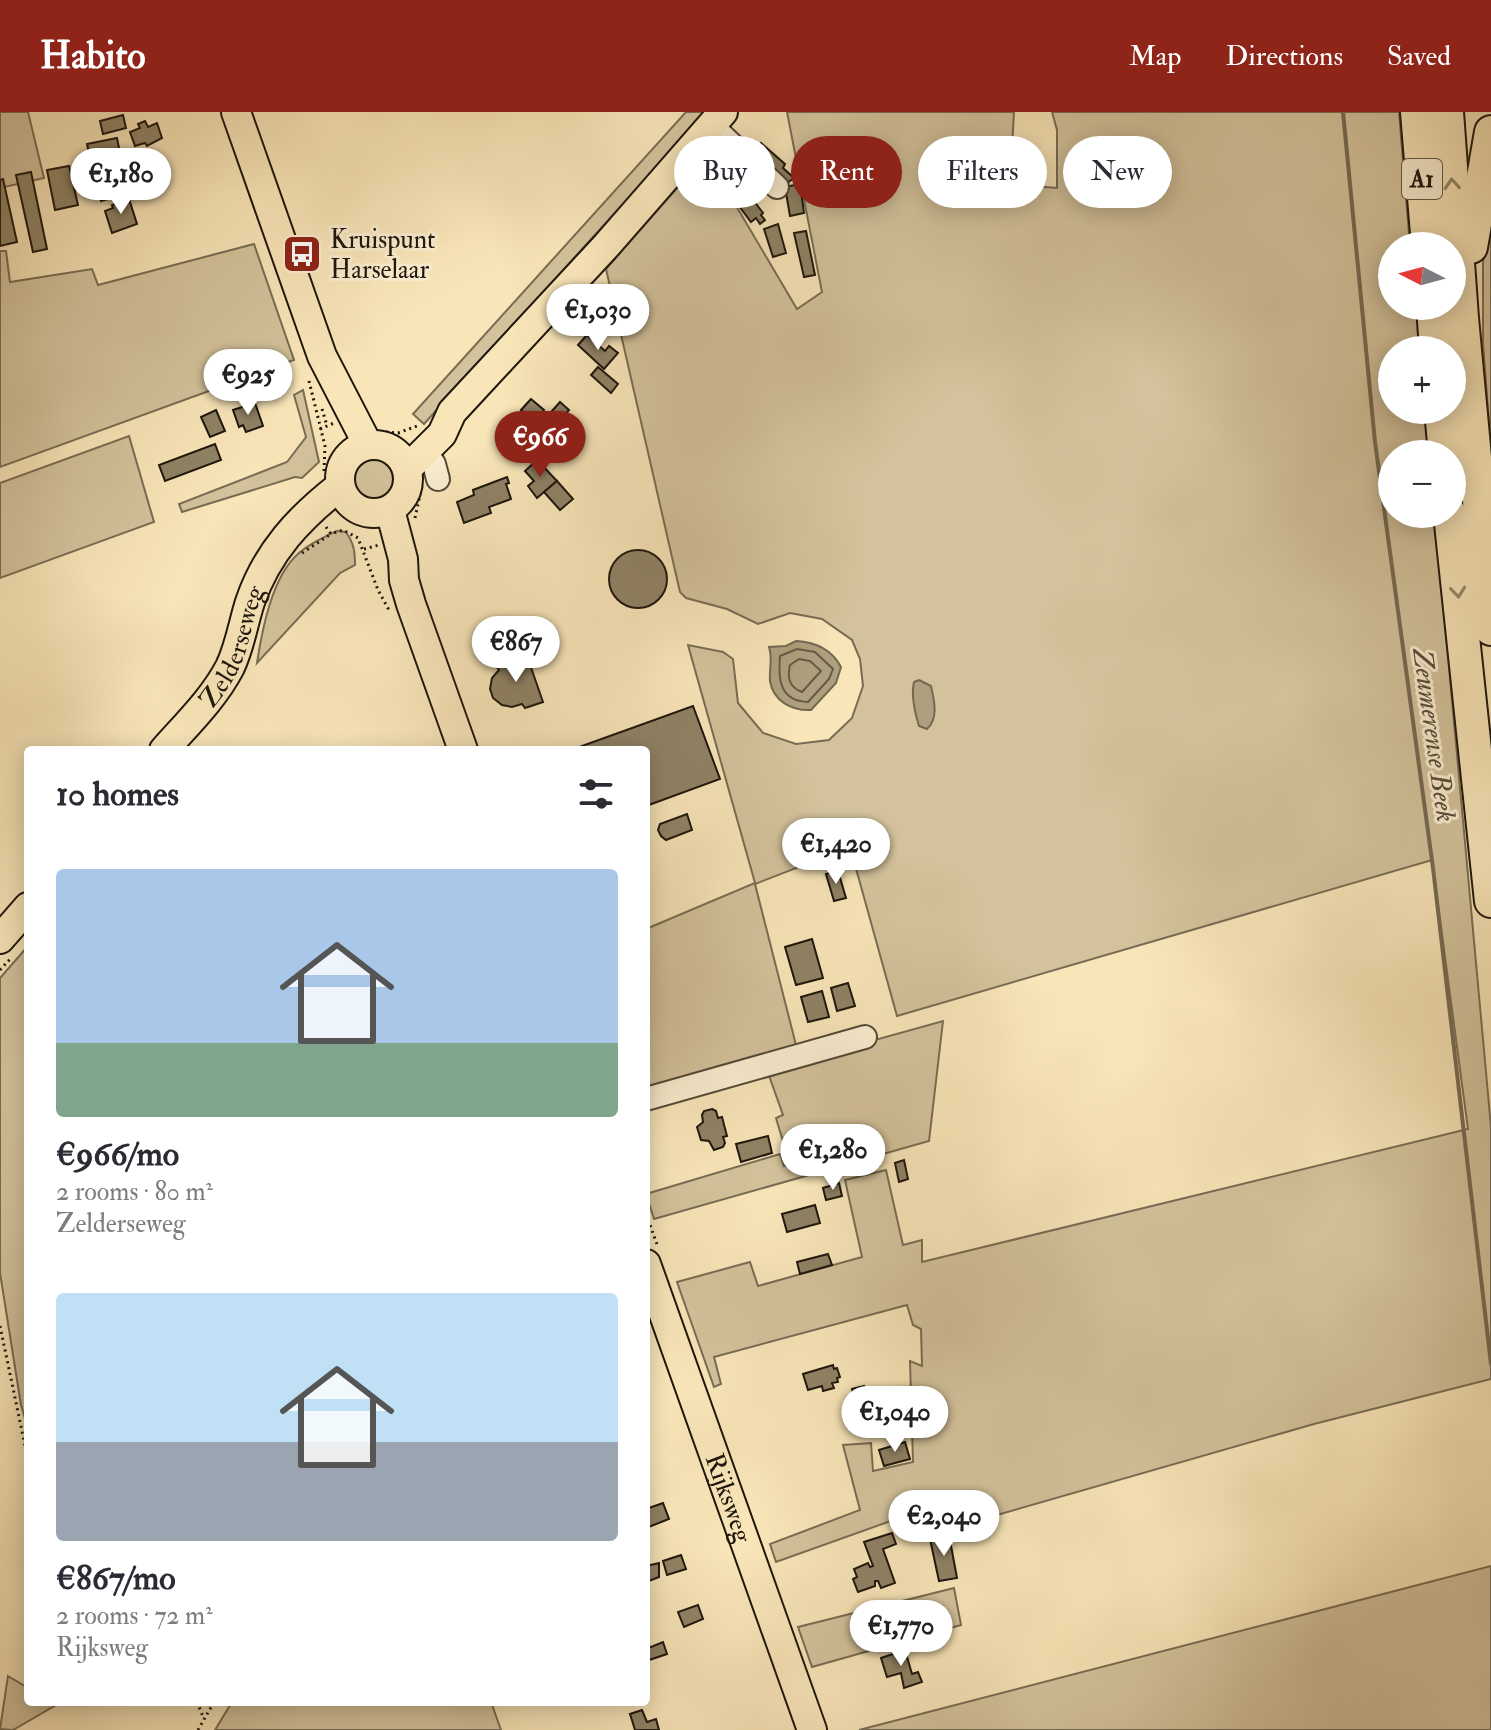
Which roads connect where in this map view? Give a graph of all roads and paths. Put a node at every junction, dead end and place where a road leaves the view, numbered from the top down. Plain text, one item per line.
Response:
1 (236, 112) edge
2 (1417, 112) edge
3 (1447, 112) edge
4 (718, 116) edge
5 (1491, 132) edge
6 (777, 187) dead end
7 (1427, 232) edge
8 (1456, 232) edge
9 (1466, 287) edge
10 (1462, 320) edge
11 (322, 409) dead end
12 (327, 426) dead end
13 (359, 449) junction
14 (409, 458) junction
15 (438, 479) dead end
16 (363, 503) junction
17 (1451, 528) edge
18 (1491, 629) edge
19 (167, 746) edge
20 (462, 746) edge
21 (1491, 901) edge
22 (24, 912) edge
23 (0, 939) edge
24 (865, 1037) dead end
25 (650, 1098) edge
26 (650, 1275) edge
27 (0, 1326) edge
28 (24, 1441) edge
29 (199, 1706) edge
30 (212, 1706) edge
31 (204, 1719) junction
32 (198, 1730) edge
33 (812, 1730) edge

1 - 13 main road
2 - 7 highway, A1
8 -> 3 highway, A1
4 - 6 street
4 - 14 main road
5 - 9 highway, A1
10 - 18 highway, A1
11 - 12 path
13 - 14 main road
13 - 16 main road
14 - 15 street
14 - 16 main road
16 - 19 main road, Zelderseweg
16 - 20 main road
17 -> 21 highway
22 - 23 main road
24 - 25 street
26 - 33 main road, Rijksweg
27 - 28 path
29 - 31 path
30 - 31 path
31 - 32 path

